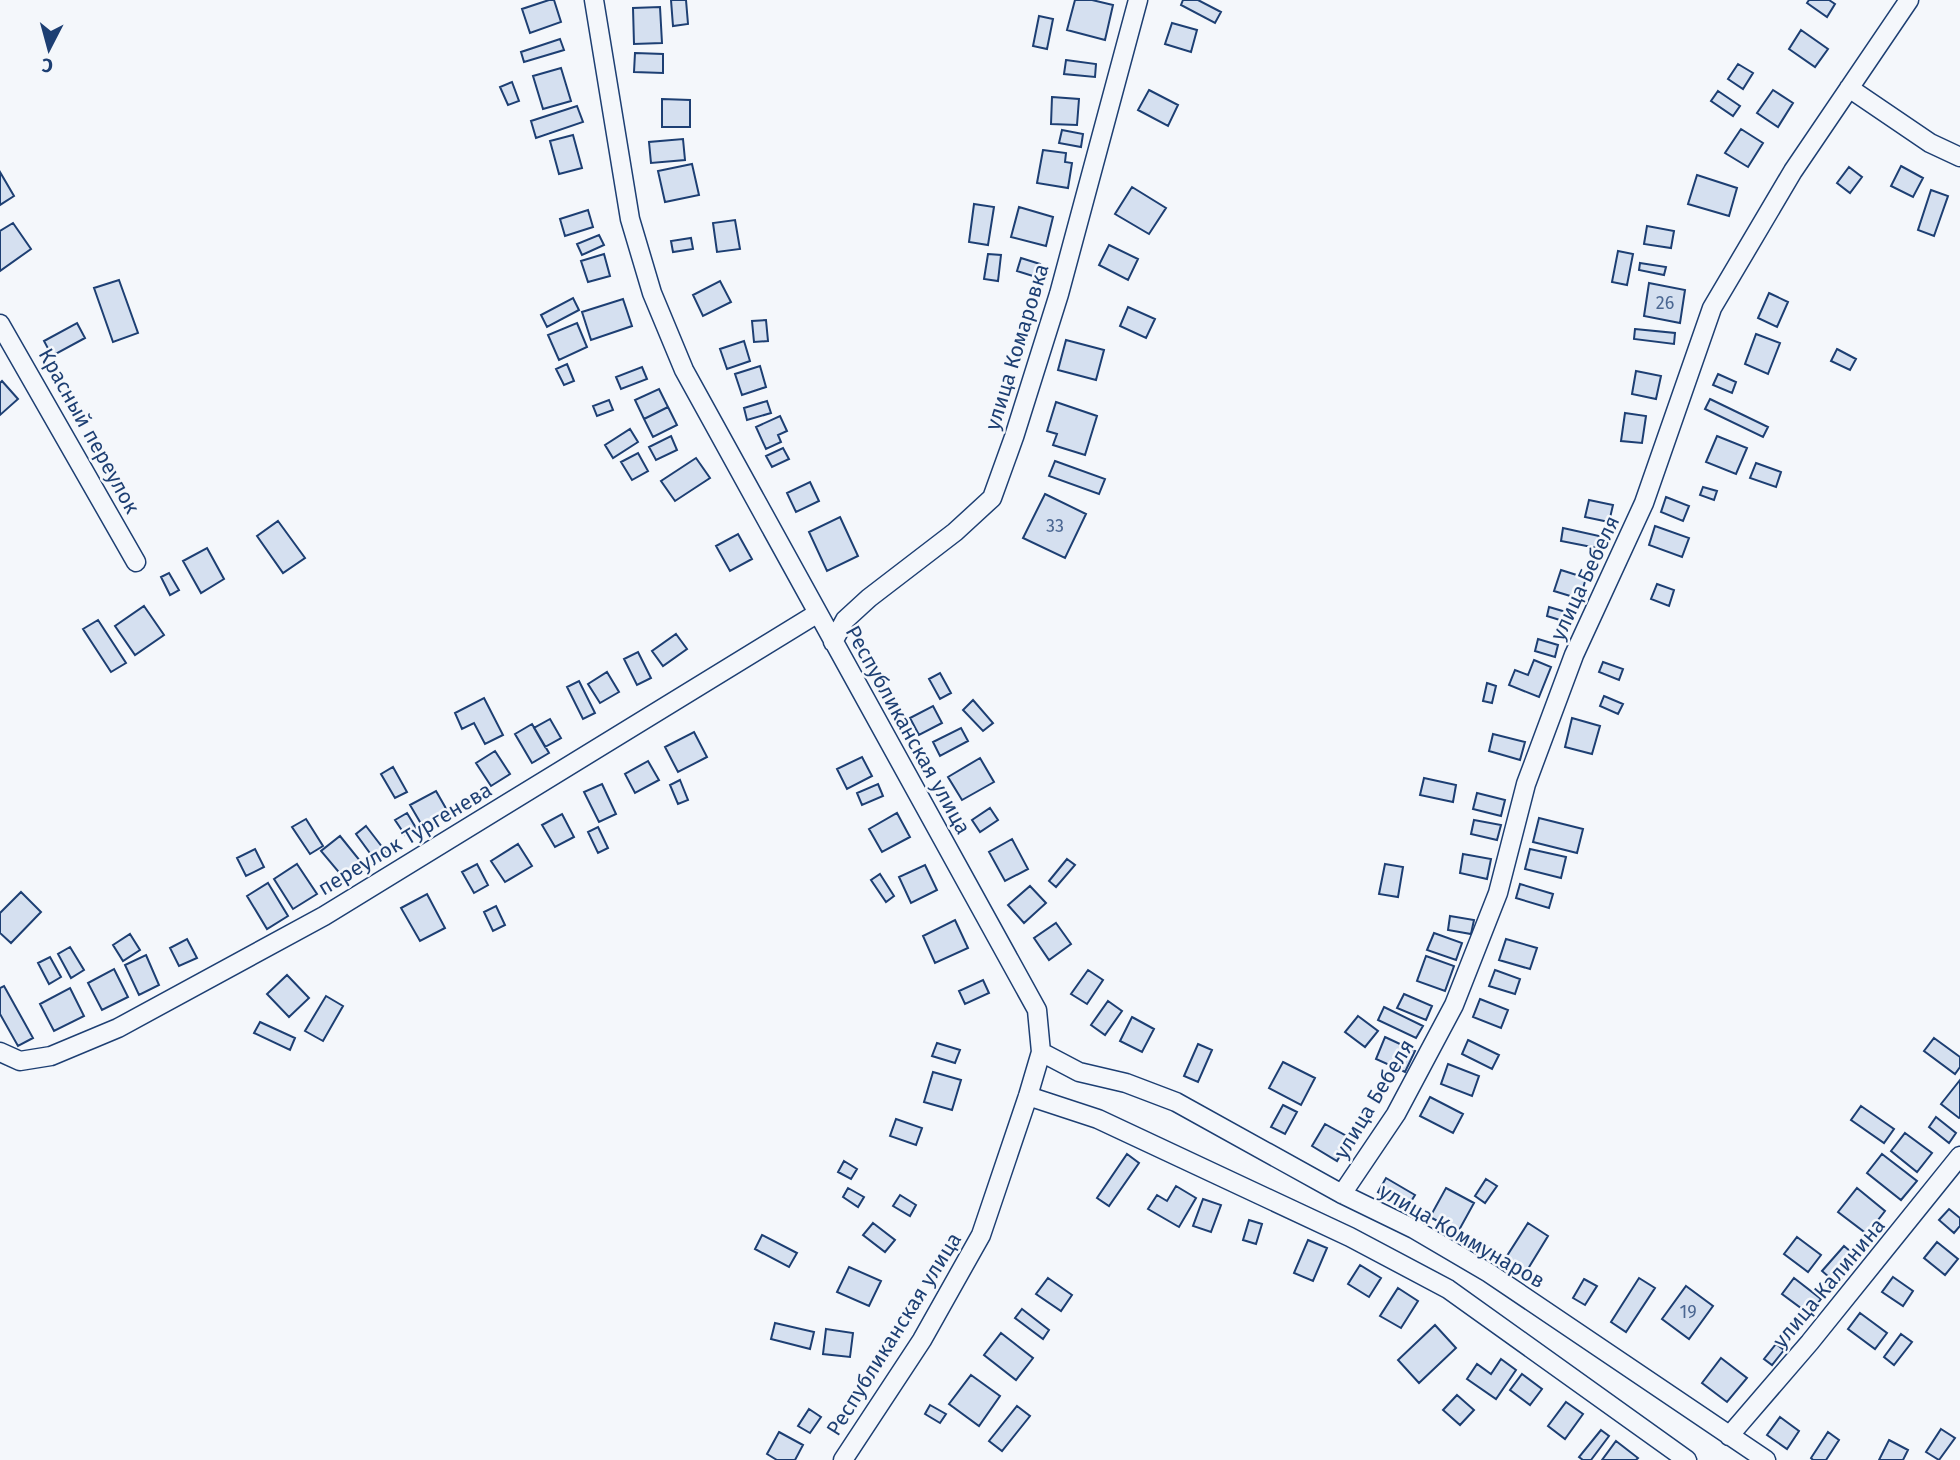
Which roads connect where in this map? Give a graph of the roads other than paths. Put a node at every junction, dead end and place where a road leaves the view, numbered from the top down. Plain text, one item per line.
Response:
1 (594, 0) edge
2 (1138, 0) edge
3 (1909, 0) edge
4 (1849, 88) junction
5 (1960, 157) edge
6 (0, 324) edge
7 (136, 562) dead end
8 (818, 613) junction
9 (833, 642) junction
10 (0, 1052) edge
11 (1041, 1052) junction
12 (1028, 1096) junction
13 (1960, 1156) edge
14 (1342, 1194) junction
15 (1729, 1436) junction
16 (843, 1460) edge
17 (1687, 1460) edge
18 (1766, 1460) edge

1 - 8 street, Республиканская улица
2 - 9 street, улица Комаровка
3 - 4 street, улица Бебеля
4 - 5 street
4 - 14 street, улица Бебеля
6 - 7 street, Красный переулок
8 - 9 street, Республиканская улица
8 - 10 street, переулок Тургенева
9 - 11 street, Республиканская улица
11 - 12 street, Республиканская улица
11 - 14 street, улица Коммунаров
12 - 16 street, Республиканская улица
12 - 17 street
13 - 15 street, улица Калинина
14 - 15 street, улица Коммунаров
15 - 18 street, улица Коммунаров

